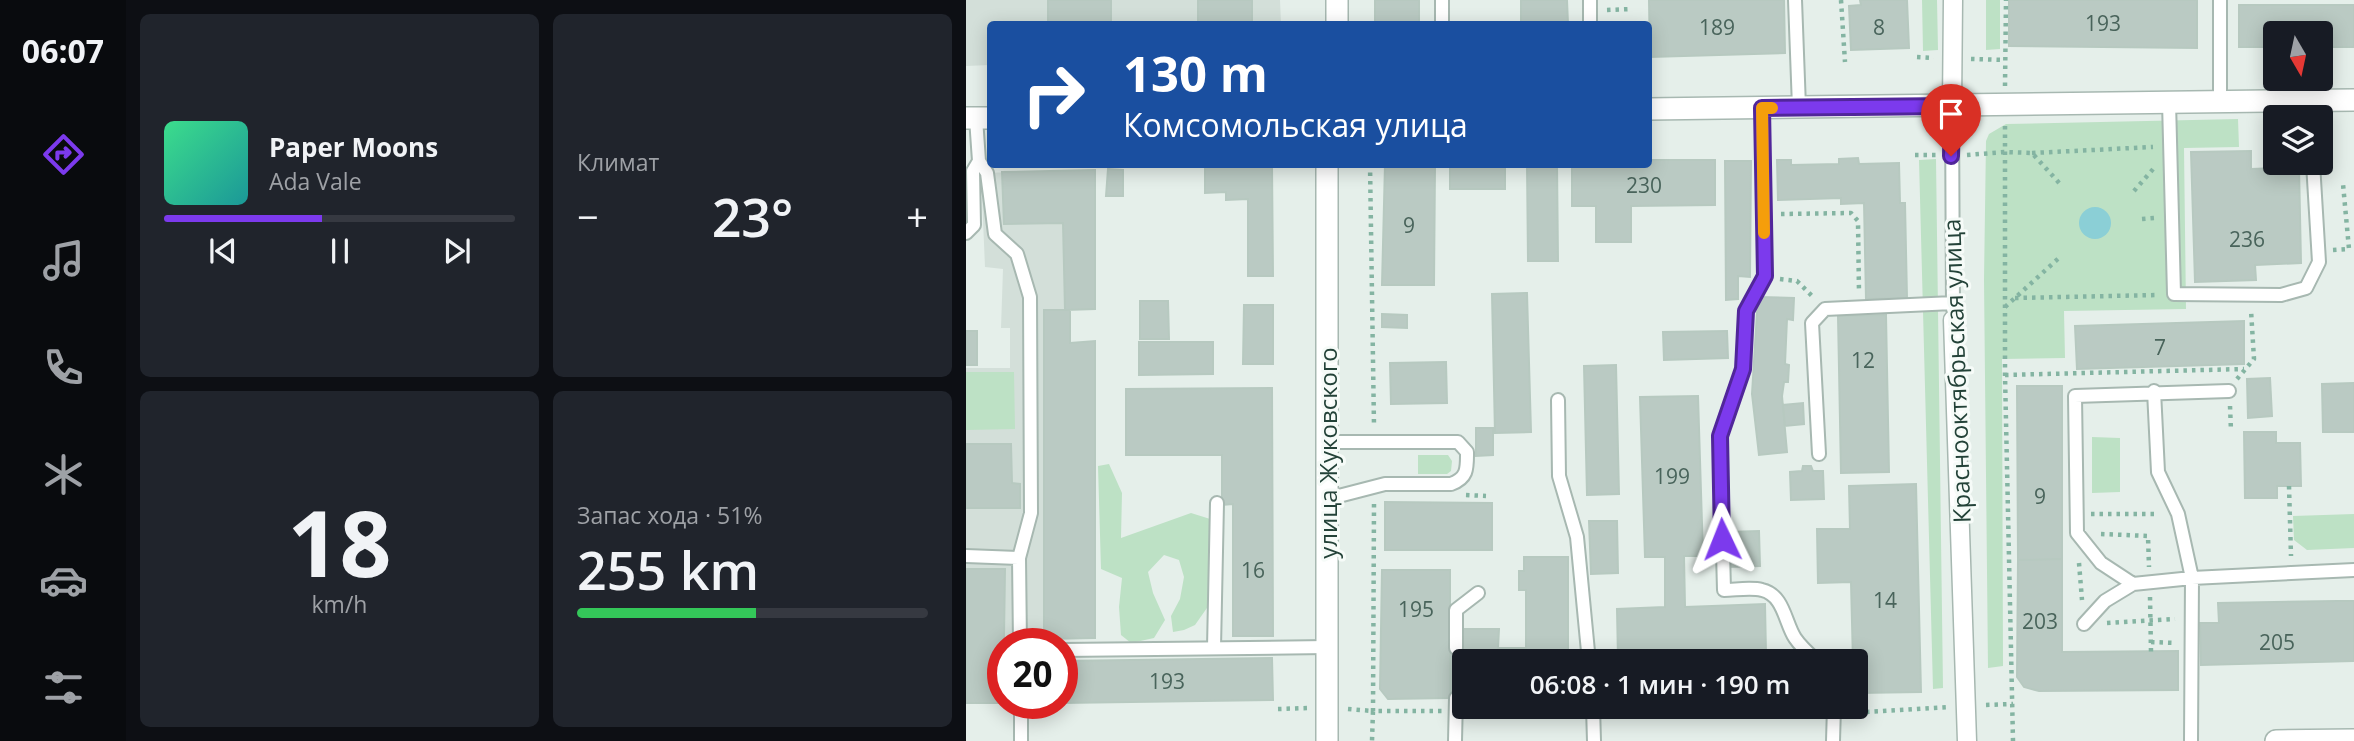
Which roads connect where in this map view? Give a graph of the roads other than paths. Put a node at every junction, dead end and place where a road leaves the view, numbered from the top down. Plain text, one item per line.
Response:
1 (1337, 0) edge
2 (1441, 0) edge
3 (1795, 0) edge
4 (1953, 0) edge
5 (2220, 0) edge
6 (1338, 21) edge
7 (1442, 21) edge
8 (2354, 100) edge
9 (2169, 102) junction
10 (2220, 102) junction
11 (2263, 105) edge
12 (2330, 105) edge
13 (1952, 106) junction
14 (1799, 107) junction
15 (1762, 108) junction
16 (1652, 109) edge
17 (978, 118) edge
18 (979, 160) junction
19 (1326, 168) edge
20 (2314, 175) edge
21 (966, 233) edge
22 (1953, 311) junction
23 (2154, 391) junction
24 (2229, 391) road end
25 (1558, 400) dead end
26 (1327, 442) junction
27 (1819, 454) dead end
28 (1327, 499) junction
29 (1217, 503) dead end
30 (966, 556) edge
31 (1019, 558) junction
32 (2354, 570) edge
33 (2192, 578) junction
34 (2133, 584) junction
35 (1478, 593) dead end
36 (2084, 624) road end
37 (1020, 628) edge
38 (1328, 647) junction
39 (1214, 648) junction
40 (1456, 648) dead end
41 (1588, 649) edge
42 (1803, 649) edge
43 (1078, 650) edge
44 (1021, 719) edge
45 (1456, 719) edge
46 (1593, 719) edge
47 (1834, 719) edge
48 (2354, 740) edge
49 (1021, 741) edge
50 (1327, 741) edge
51 (1455, 741) edge
52 (1594, 741) edge
53 (1833, 741) edge
54 (1966, 741) edge
55 (2191, 741) edge
56 (2276, 741) edge

1 - 6 street
2 - 7 lane
3 - 14 lane
4 - 13 street, Краснооктябрьская улица
5 - 10 lane
8 - 12 street
9 - 10 street
9 - 13 street
9 - 20 lane
10 - 11 street
13 - 14 street
13 - 22 lane, Краснооктябрьская улица
14 - 15 street
15 - 16 street
15 - 42 lane
17 - 18 lane
18 - 21 lane
18 - 31 lane
19 - 26 street, улица Жуковского
22 - 27 lane
22 - 54 street, Краснооктябрьская улица
23 - 24 lane
23 - 33 lane
23 - 34 lane
25 - 41 lane
26 - 28 street, улица Жуковского
26 - 28 lane
28 - 38 street, улица Жуковского
29 - 39 lane
30 - 31 lane
31 - 37 lane
32 - 33 lane
33 - 34 lane
33 - 55 lane
34 - 36 lane
35 - 40 lane
38 - 39 lane
38 - 50 street, улица Жуковского
39 - 43 lane
44 - 49 lane
45 - 51 lane
46 - 52 lane
47 - 53 lane
48 - 56 street

